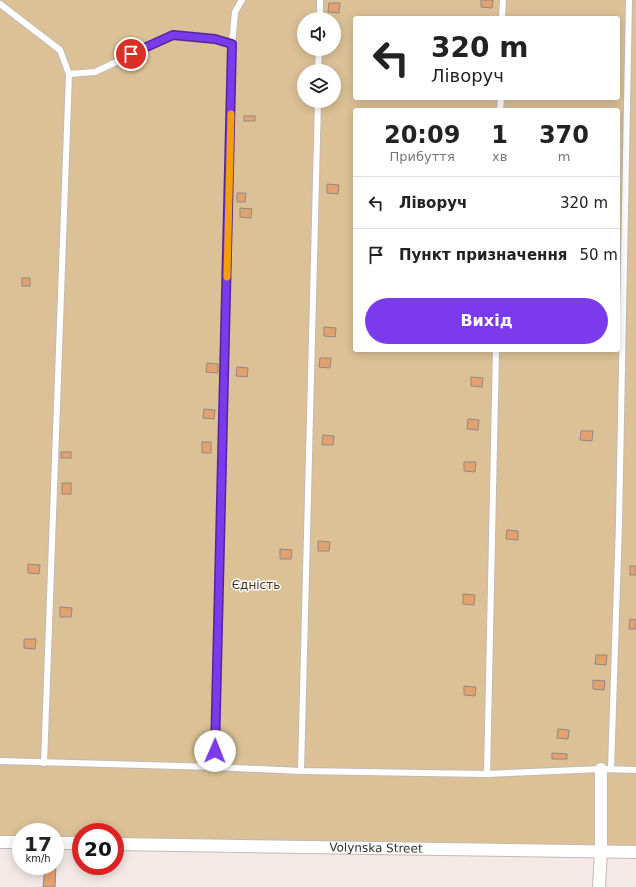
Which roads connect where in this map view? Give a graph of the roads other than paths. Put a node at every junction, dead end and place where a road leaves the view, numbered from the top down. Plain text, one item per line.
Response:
1 (242, 0) edge
2 (320, 0) edge
3 (503, 0) edge
4 (629, 0) edge
5 (0, 4) edge
6 (320, 12) edge
7 (502, 16) edge
8 (232, 44) junction
9 (69, 74) junction
10 (318, 108) edge
11 (496, 352) edge
12 (0, 762) edge
13 (44, 763) junction
14 (215, 767) junction
15 (606, 769) junction
16 (636, 770) edge
17 (301, 771) junction
18 (487, 774) junction
19 (0, 842) edge
20 (12, 842) edge
21 (124, 844) edge
22 (601, 851) junction
23 (636, 852) edge
24 (599, 887) edge

1 - 8 lane
2 - 6 lane
3 - 7 lane
4 - 15 lane
5 - 9 lane
8 - 9 lane
8 - 14 lane
9 - 13 lane
10 - 17 lane
11 - 18 lane
12 - 13 lane
13 - 14 lane
14 - 17 lane
15 - 16 lane
15 - 18 lane
15 - 22 street
17 - 18 lane
19 - 20 street
21 - 22 street, Volynska Street
22 - 23 street, Volynska Street
22 - 24 street

